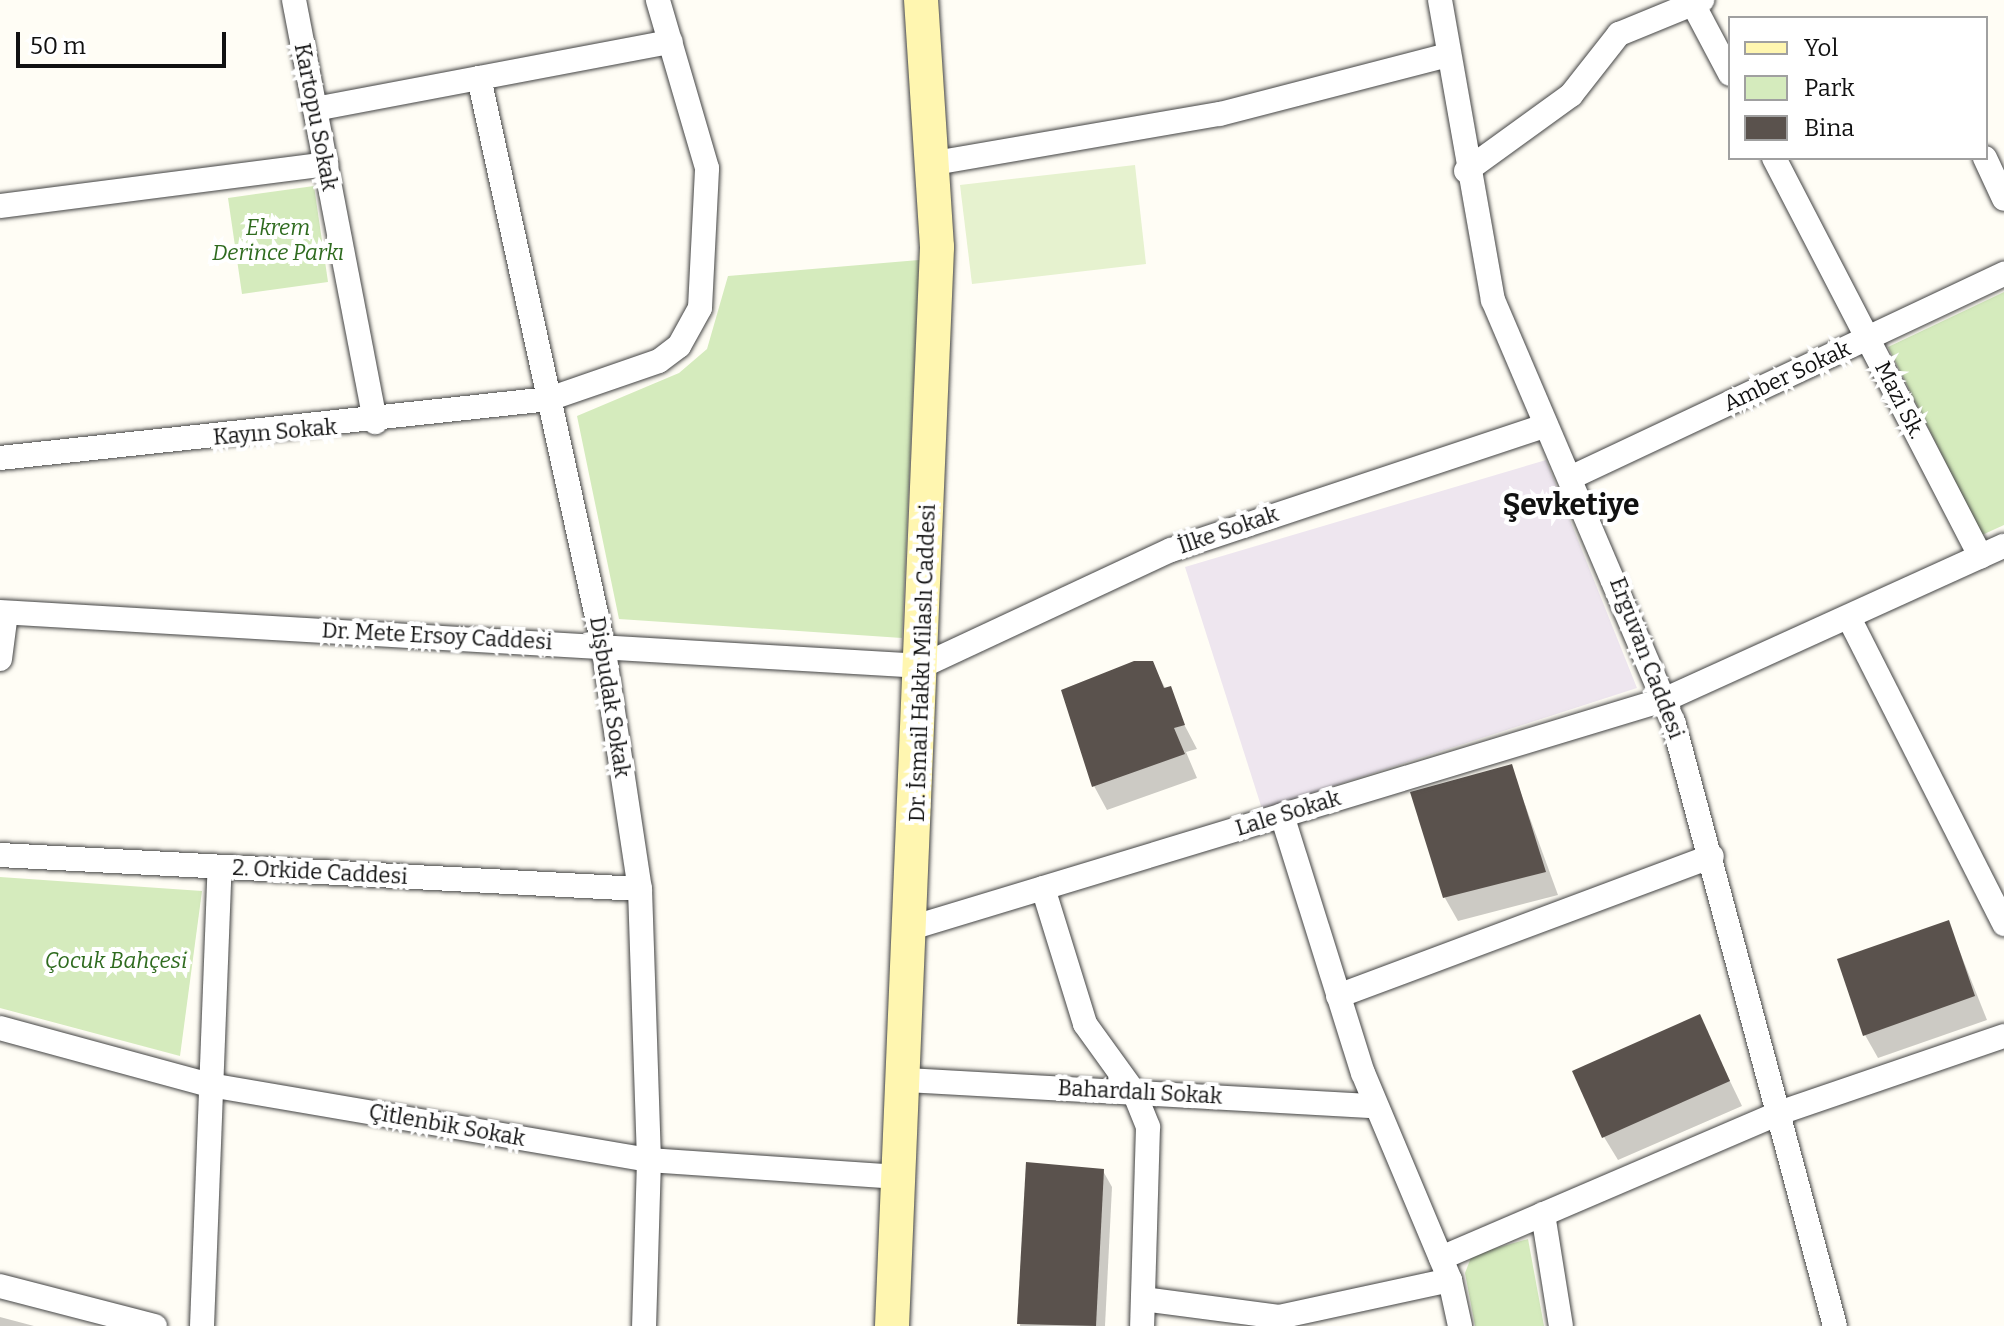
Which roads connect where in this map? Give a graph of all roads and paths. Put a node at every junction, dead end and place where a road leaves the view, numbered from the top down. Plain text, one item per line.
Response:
1 (294, 0) edge
2 (658, 0) edge
3 (921, 0) edge
4 (1440, 0) edge
5 (1698, 2) edge
6 (671, 42) junction
7 (1448, 55) junction
8 (1728, 70) edge
9 (479, 78) junction
10 (315, 109) junction
11 (1775, 160) edge
12 (1986, 160) edge
13 (935, 163) junction
14 (326, 164) junction
15 (1466, 171) junction
16 (2004, 199) edge
17 (0, 206) edge
18 (2004, 274) edge
19 (1868, 338) junction
20 (549, 399) junction
21 (375, 422) junction
22 (1546, 425) junction
23 (0, 458) edge
24 (1570, 478) junction
25 (2004, 546) edge
26 (1981, 557) junction
27 (3, 613) edge
28 (1850, 620) junction
29 (603, 645) junction
30 (0, 659) edge
31 (922, 666) junction
32 (1666, 699) junction
33 (1282, 815) junction
34 (0, 855) edge
35 (1712, 856) junction
36 (220, 867) junction
37 (1043, 888) junction
38 (640, 889) junction
39 (2004, 924) edge
40 (911, 928) junction
41 (1338, 996) junction
42 (0, 1028) edge
43 (2004, 1036) edge
44 (905, 1080) junction
45 (210, 1085) junction
46 (1134, 1092) junction
47 (1375, 1106) junction
48 (1779, 1113) junction
49 (649, 1160) junction
50 (901, 1177) junction
51 (1543, 1214) junction
52 (1445, 1269) junction
53 (0, 1286) edge
54 (1143, 1299) junction
55 (155, 1326) edge
56 (202, 1326) edge
57 (644, 1326) edge
58 (892, 1326) edge
59 (1142, 1326) edge
60 (1460, 1326) edge
61 (1561, 1326) edge
62 (1835, 1326) edge

1 - 10 street, Kartopu Sokak
2 - 6 street, Kayın Sokak
3 - 13 street, Dr. İsmail Hakkı Milaslı Caddesi
4 - 7 street, Erguvan Caddesi
5 - 8 street
5 - 15 street
6 - 9 street
6 - 20 street, Kayın Sokak
7 - 13 street
7 - 15 street, Erguvan Caddesi
9 - 10 street
9 - 20 street, Dişbudak Sokak
10 - 14 street, Kartopu Sokak
11 - 19 street, Mazi Sk.
12 - 16 street
13 - 31 street, Dr. İsmail Hakkı Milaslı Caddesi
14 - 17 street
14 - 21 street, Kartopu Sokak
15 - 22 street, Erguvan Caddesi
18 - 19 street, Amber Sokak
19 - 24 street, Amber Sokak
19 - 26 street, Mazi Sk.
20 - 21 street, Kayın Sokak
20 - 29 street, Dişbudak Sokak
21 - 23 street, Kayın Sokak
22 - 24 street, Erguvan Caddesi
22 - 31 street, İlke Sokak
24 - 32 street, Erguvan Caddesi
25 - 26 street, Lale Sokak
26 - 28 street, Lale Sokak
27 - 29 street, Dr. Mete Ersoy Caddesi
27 - 30 street
28 - 32 street, Lale Sokak
28 - 39 street
29 - 31 street, Dr. Mete Ersoy Caddesi
29 - 38 street, Dişbudak Sokak
31 - 40 street, Dr. İsmail Hakkı Milaslı Caddesi
32 - 33 street, Lale Sokak
32 - 35 street, Erguvan Caddesi
33 - 37 street, Lale Sokak
33 - 41 street
34 - 36 street, 2. Orkide Caddesi
35 - 41 street
35 - 48 street, Erguvan Caddesi
36 - 38 street, 2. Orkide Caddesi
36 - 45 street
37 - 40 street, Lale Sokak
37 - 46 street
38 - 49 street, Dişbudak Sokak
40 - 44 street, Dr. İsmail Hakkı Milaslı Caddesi
41 - 47 street
42 - 45 street, Çitlenbik Sokak
43 - 48 street
44 - 46 street, Bahardalı Sokak
44 - 50 street, Dr. İsmail Hakkı Milaslı Caddesi
45 - 49 street, Çitlenbik Sokak
45 - 56 street
46 - 47 street, Bahardalı Sokak
46 - 54 street
47 - 52 street
48 - 51 street
48 - 62 street, Erguvan Caddesi
49 - 50 street, Çitlenbik Sokak
49 - 57 street, Dişbudak Sokak
50 - 58 street, Dr. İsmail Hakkı Milaslı Caddesi
51 - 52 street
51 - 61 street
52 - 54 street
52 - 60 street
53 - 55 street
54 - 59 street

